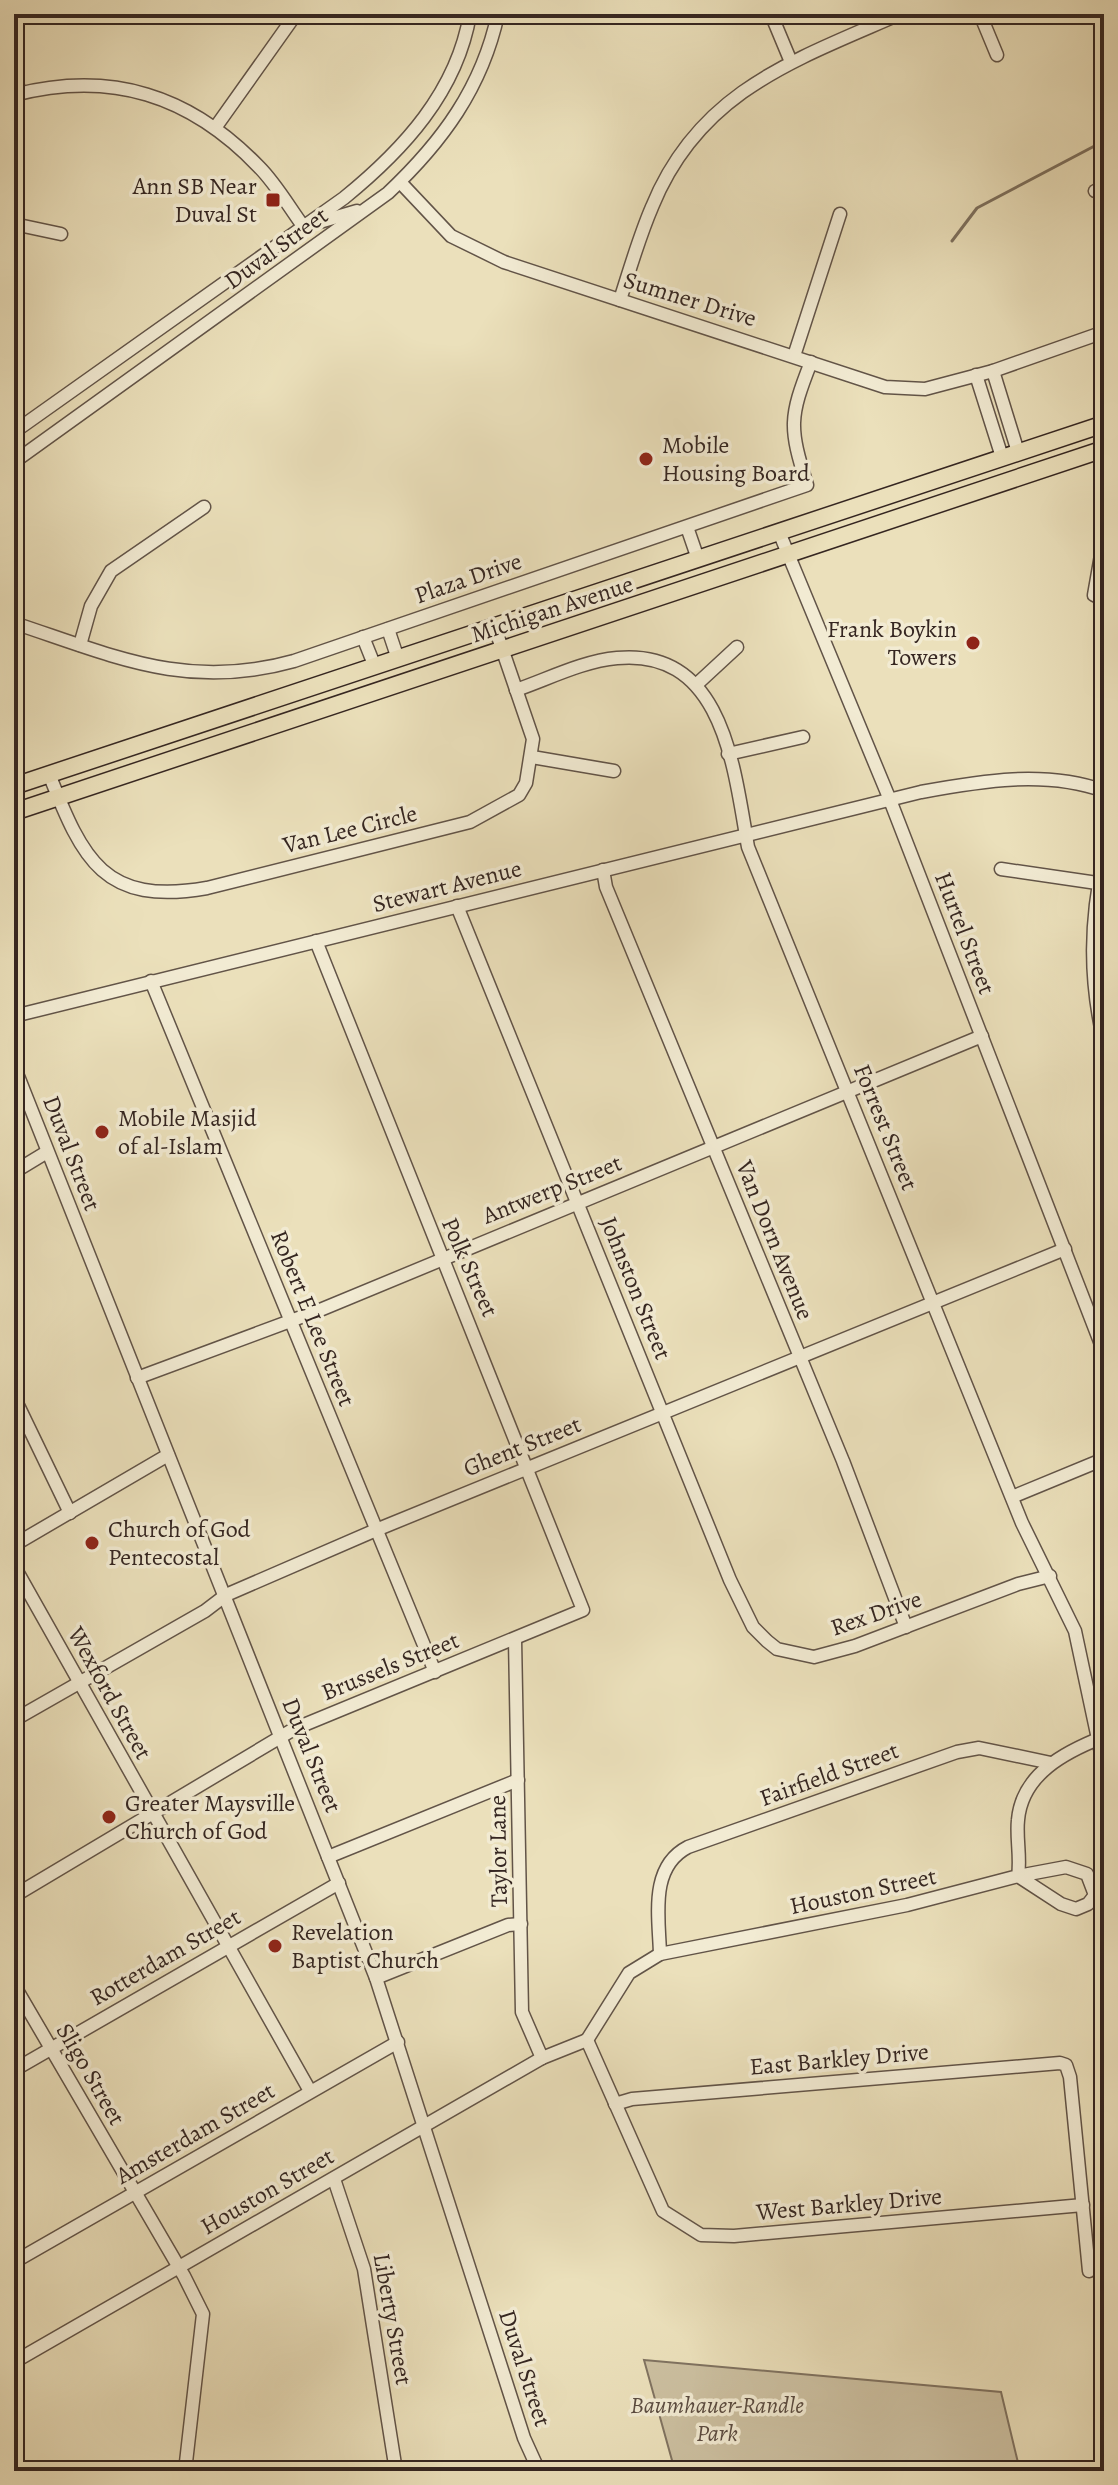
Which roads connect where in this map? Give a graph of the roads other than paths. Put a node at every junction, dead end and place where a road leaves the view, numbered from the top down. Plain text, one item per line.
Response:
1 (296, 14) edge
2 (470, 14) edge
3 (498, 14) edge
4 (771, 14) edge
5 (900, 14) edge
6 (980, 14) edge
7 (997, 55) dead end
8 (791, 62) junction
9 (14, 71) edge
10 (17, 95) edge
11 (215, 128) junction
12 (400, 182) junction
13 (368, 208) junction
14 (840, 214) dead end
15 (14, 224) edge
16 (303, 226) junction
17 (61, 234) dead end
18 (620, 300) junction
19 (1104, 332) edge
20 (794, 356) junction
21 (811, 362) junction
22 (993, 371) junction
23 (976, 375) junction
24 (1104, 424) edge
25 (14, 432) edge
26 (1104, 449) edge
27 (1010, 455) junction
28 (14, 462) edge
29 (204, 507) dead end
30 (687, 527) junction
31 (779, 532) junction
32 (1104, 538) edge
33 (787, 555) junction
34 (698, 559) junction
35 (1104, 600) edge
36 (14, 623) edge
37 (495, 628) junction
38 (388, 629) junction
39 (363, 637) junction
40 (80, 645) junction
41 (737, 647) dead end
42 (503, 651) junction
43 (398, 659) junction
44 (375, 667) junction
45 (697, 684) junction
46 (516, 690) junction
47 (803, 737) dead end
48 (728, 754) junction
49 (532, 757) junction
50 (614, 771) dead end
51 (49, 774) junction
52 (14, 786) edge
53 (1104, 791) edge
54 (58, 797) junction
55 (890, 800) junction
56 (14, 812) edge
57 (746, 835) junction
58 (1104, 857) edge
59 (1001, 869) dead end
60 (603, 870) junction
61 (1101, 884) edge
62 (457, 906) junction
63 (316, 941) junction
64 (151, 981) junction
65 (14, 1016) edge
66 (982, 1036) junction
67 (1104, 1042) edge
68 (14, 1066) edge
69 (848, 1091) junction
70 (713, 1147) junction
71 (47, 1152) junction
72 (14, 1172) edge
73 (578, 1204) junction
74 (1065, 1249) junction
75 (441, 1257) junction
76 (933, 1303) junction
77 (290, 1321) junction
78 (1104, 1352) edge
79 (799, 1357) junction
80 (137, 1378) junction
81 (14, 1397) edge
82 (663, 1413) junction
83 (168, 1455) junction
84 (1104, 1459) edge
85 (528, 1468) junction
86 (1012, 1497) junction
87 (701, 1509) joint
88 (70, 1513) junction
89 (376, 1530) junction
90 (14, 1545) edge
91 (14, 1566) edge
92 (1050, 1576) junction
93 (226, 1595) junction
94 (582, 1610) joint
95 (906, 1627) junction
96 (515, 1639) junction
97 (435, 1672) junction
98 (79, 1683) junction
99 (14, 1720) edge
100 (1101, 1738) edge
101 (281, 1739) junction
102 (1051, 1763) junction
103 (1104, 1767) edge
104 (518, 1780) junction
105 (153, 1815) junction
106 (328, 1857) junction
107 (1018, 1876) junction
108 (339, 1883) junction
109 (14, 1896) edge
110 (521, 1924) junction
111 (227, 1946) junction
112 (660, 1954) junction
113 (376, 1978) junction
114 (14, 1985) edge
115 (587, 2040) junction
116 (398, 2042) junction
117 (51, 2049) junction
118 (542, 2058) junction
119 (14, 2070) edge
120 (310, 2091) junction
121 (615, 2104) junction
122 (425, 2125) junction
123 (334, 2179) junction
124 (136, 2194) junction
125 (1083, 2205) junction
126 (14, 2262) edge
127 (179, 2267) junction
128 (1089, 2271) dead end
129 (14, 2362) edge
130 (185, 2471) edge
131 (396, 2471) edge
132 (539, 2471) edge

1 - 11 street
2 - 16 street, Duval Street
3 - 12 street, Duval Street
4 - 8 street
5 - 8 street
6 - 7 street
8 - 18 street
9 - 10 street
10 - 11 street
11 - 16 street
12 - 13 street, Duval Street
12 - 18 street, Sumner Drive
13 - 16 street
13 - 28 street, Duval Street
14 - 20 street
15 - 17 street
16 - 25 street, Duval Street
18 - 20 street, Sumner Drive
19 - 22 street, Sumner Drive
20 - 21 street, Sumner Drive
21 - 23 street, Sumner Drive
21 - 30 street, Plaza Drive
22 - 23 street, Sumner Drive
22 - 27 street
23 - 27 street
24 - 27 main road, Michigan Avenue
26 - 33 main road, Michigan Avenue
27 - 31 main road, Michigan Avenue
29 - 40 street
30 - 34 street
30 - 38 street, Plaza Drive
31 - 33 street, Hurtel Street
31 - 34 main road, Michigan Avenue
32 - 35 street
33 - 42 main road, Michigan Avenue
33 - 55 street, Hurtel Street
34 - 37 main road, Michigan Avenue
36 - 40 street, Plaza Drive
37 - 42 street, Van Lee Circle
37 - 43 main road, Michigan Avenue
38 - 39 street, Plaza Drive
38 - 43 street
39 - 40 street, Plaza Drive
39 - 44 street
41 - 45 street
42 - 46 street, Van Lee Circle
42 - 54 main road, Michigan Avenue
43 - 44 main road, Michigan Avenue
44 - 51 main road, Michigan Avenue
45 - 46 street
45 - 48 street, Forrest Street
46 - 49 street, Van Lee Circle
47 - 48 street
48 - 57 street, Forrest Street
49 - 50 street
49 - 54 street, Van Lee Circle
51 - 52 main road, Michigan Avenue
51 - 54 street, Van Lee Circle
53 - 55 street, Stewart Avenue
54 - 56 main road, Michigan Avenue
55 - 57 street, Stewart Avenue
55 - 66 street, Hurtel Street
57 - 60 street, Stewart Avenue
57 - 69 street, Forrest Street
58 - 61 street
59 - 61 street
60 - 62 street, Stewart Avenue
60 - 70 street, Van Dorn Avenue
61 - 67 street
62 - 63 street, Stewart Avenue
62 - 73 street, Johnston Street
63 - 64 street, Stewart Avenue
63 - 75 street, Polk Street
64 - 65 street, Stewart Avenue
64 - 77 street, Robert E Lee Street
66 - 69 street, Antwerp Street
66 - 74 street, Hurtel Street
68 - 71 street, Duval Street
69 - 70 street, Antwerp Street
69 - 76 street, Forrest Street
70 - 73 street, Antwerp Street
70 - 79 street, Van Dorn Avenue
71 - 72 street
71 - 80 street, Duval Street
73 - 75 street, Antwerp Street
73 - 82 street, Johnston Street
74 - 76 street, Ghent Street
74 - 78 street, Hurtel Street
75 - 77 street, Antwerp Street
75 - 85 street, Polk Street
76 - 79 street, Ghent Street
76 - 86 street, Forrest Street
77 - 80 street, Antwerp Street
77 - 89 street, Robert E Lee Street
79 - 82 street, Ghent Street
79 - 95 street, Van Dorn Avenue
80 - 83 street, Duval Street
81 - 88 street
82 - 85 street, Ghent Street
82 - 87 street, Johnston Street
83 - 88 street
83 - 93 street, Duval Street
84 - 86 street
85 - 89 street, Ghent Street
85 - 94 street, Polk Street
86 - 92 street, Forrest Street
87 - 95 street, Rex Drive
88 - 90 street
89 - 93 street, Ghent Street
89 - 97 street, Robert E Lee Street
91 - 98 street, Wexford Street
92 - 95 street, Rex Drive
92 - 100 street, Forrest Street
93 - 98 street, Ghent Street
93 - 101 street, Duval Street
94 - 96 street, Brussels Street
96 - 97 street, Brussels Street
96 - 104 street, Taylor Lane
97 - 101 street, Brussels Street
98 - 99 street, Ghent Street
98 - 105 street, Wexford Street
100 - 102 street
100 - 103 street, Forrest Street
101 - 105 street, Brussels Street
101 - 106 street, Duval Street
102 - 107 street
102 - 112 street, Fairfield Street
104 - 106 street
104 - 110 street, Taylor Lane
105 - 109 street, Brussels Street
105 - 111 street, Wexford Street
106 - 108 street, Duval Street
107 - 107 street, Houston Street
107 - 112 street, Houston Street
108 - 111 street, Rotterdam Street
108 - 113 street, Duval Street
110 - 113 street
110 - 118 street, Taylor Lane
111 - 117 street, Rotterdam Street
111 - 120 street, Wexford Street
112 - 115 street, Houston Street
113 - 116 street, Duval Street
114 - 117 street, Sligo Street
115 - 118 street, Houston Street
115 - 121 street, West Barkley Drive
116 - 120 street, Amsterdam Street
116 - 122 street, Duval Street
117 - 119 street, Rotterdam Street
117 - 124 street, Sligo Street
118 - 122 street, Houston Street
120 - 124 street, Amsterdam Street
121 - 125 street, West Barkley Drive
121 - 125 street, East Barkley Drive
122 - 123 street, Houston Street
122 - 132 street, Duval Street
123 - 127 street, Houston Street
123 - 131 street, Liberty Street
124 - 126 street, Amsterdam Street
124 - 127 street, Sligo Street
125 - 128 street
127 - 129 street, Houston Street
127 - 130 street, Sligo Street

